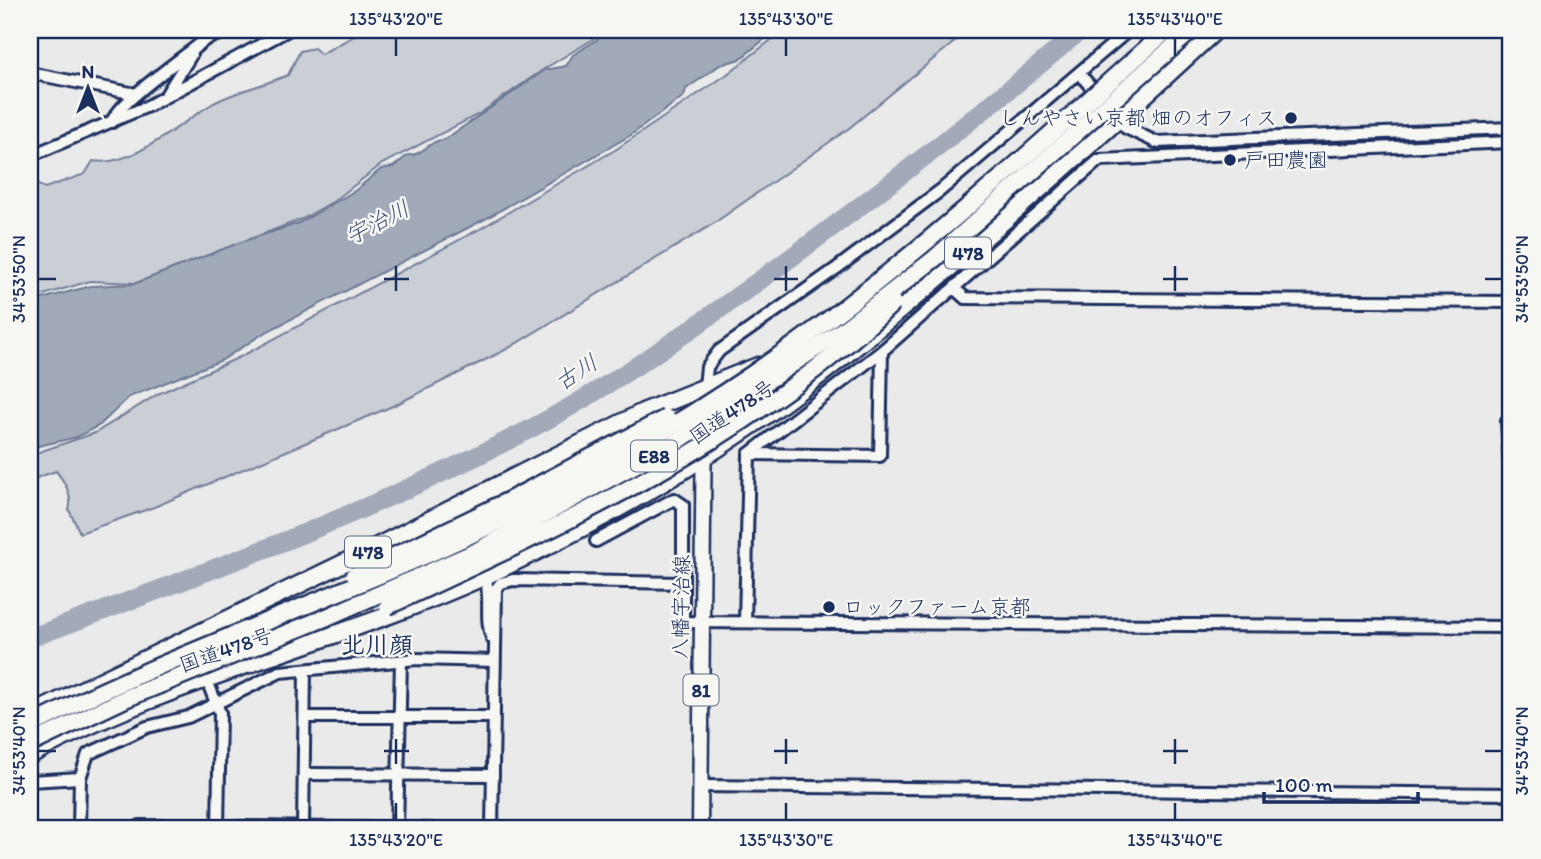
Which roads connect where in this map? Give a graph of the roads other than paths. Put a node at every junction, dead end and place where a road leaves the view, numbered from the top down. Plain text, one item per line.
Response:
1 (230, 30) edge
2 (288, 30) edge
3 (1129, 30) edge
4 (1167, 30) edge
5 (1192, 30) edge
6 (1202, 30) edge
7 (1216, 30) edge
8 (205, 38) edge
9 (30, 73) edge
10 (1079, 73) junction
11 (136, 94) junction
12 (164, 97) junction
13 (1117, 118) junction
14 (112, 122) junction
15 (1511, 128) edge
16 (1511, 142) edge
17 (1164, 143) junction
18 (30, 156) edge
19 (1164, 156) junction
20 (978, 222) junction
21 (955, 289) junction
22 (1511, 302) edge
23 (899, 310) junction
24 (911, 324) junction
25 (882, 351) junction
26 (705, 386) junction
27 (725, 392) junction
28 (1511, 420) edge
29 (749, 454) junction
30 (704, 457) junction
31 (1511, 482) edge
32 (596, 541) dead end
33 (485, 576) junction
34 (683, 583) junction
35 (702, 622) junction
36 (745, 622) junction
37 (1511, 627) edge
38 (494, 644) junction
39 (270, 656) junction
40 (152, 657) junction
41 (401, 661) junction
42 (494, 661) junction
43 (305, 670) junction
44 (206, 678) junction
45 (214, 703) junction
46 (30, 715) edge
47 (305, 717) junction
48 (399, 717) junction
49 (493, 717) junction
50 (30, 726) edge
51 (30, 744) edge
52 (30, 755) edge
53 (305, 774) junction
54 (398, 775) junction
55 (493, 775) junction
56 (80, 778) junction
57 (30, 782) edge
58 (700, 786) junction
59 (1511, 794) edge
60 (140, 826) dead end
61 (218, 828) edge
62 (79, 829) edge
63 (303, 829) edge
64 (397, 829) edge
65 (432, 829) edge
66 (492, 829) edge
67 (700, 829) edge

1 - 8 street
2 - 12 street
3 - 10 street
4 - 27 highway, E88, bridge
5 - 20 highway, E88, bridge
6 - 13 highway, 国道478号 / 478
7 - 13 highway, 国道478号 / 478
8 - 11 street
8 - 12 street
9 - 11 street
10 - 13 street
10 - 26 street
11 - 14 street
12 - 14 street
13 - 17 street
13 - 23 highway, 国道478号 / 478
13 - 26 highway, 国道478号 / 478
14 - 18 street
15 - 17 street
16 - 19 street
17 - 19 street
19 - 21 street
20 - 39 highway, bridge
20 - 51 highway, E88, bridge
21 - 22 street
21 - 24 street
23 - 24 street
23 - 30 highway, 国道478号 / 478
24 - 25 street
25 - 29 street
25 - 29 street
26 - 30 main road, 八幡宇治線 / 81
26 - 40 highway, 国道478号 / 478
27 - 40 highway, bridge
27 - 50 highway, E88, bridge
28 - 31 street
29 - 36 street
30 - 33 highway, 国道478号 / 478
30 - 35 main road, 八幡宇治線 / 81
32 - 34 street
33 - 38 street
33 - 39 highway, 国道478号 / 478
34 - 35 street
34 - 38 street
35 - 36 street
35 - 58 main road, 八幡宇治線 / 81
36 - 37 street
38 - 42 street
39 - 44 highway, 国道478号 / 478
40 - 46 highway, 国道478号 / 478
41 - 42 street
41 - 43 street
41 - 48 street
42 - 49 street
43 - 45 street
43 - 47 street
44 - 45 street
44 - 52 highway, 国道478号 / 478
45 - 56 street
45 - 61 street
47 - 48 street
47 - 53 street
48 - 49 street
48 - 54 street
49 - 55 street
53 - 54 street
53 - 63 street
54 - 55 street
54 - 64 street
55 - 66 street
56 - 57 street
56 - 62 street
58 - 59 street
58 - 67 main road, 八幡宇治線 / 81
60 - 61 street
61 - 63 street
63 - 64 street
64 - 65 street

